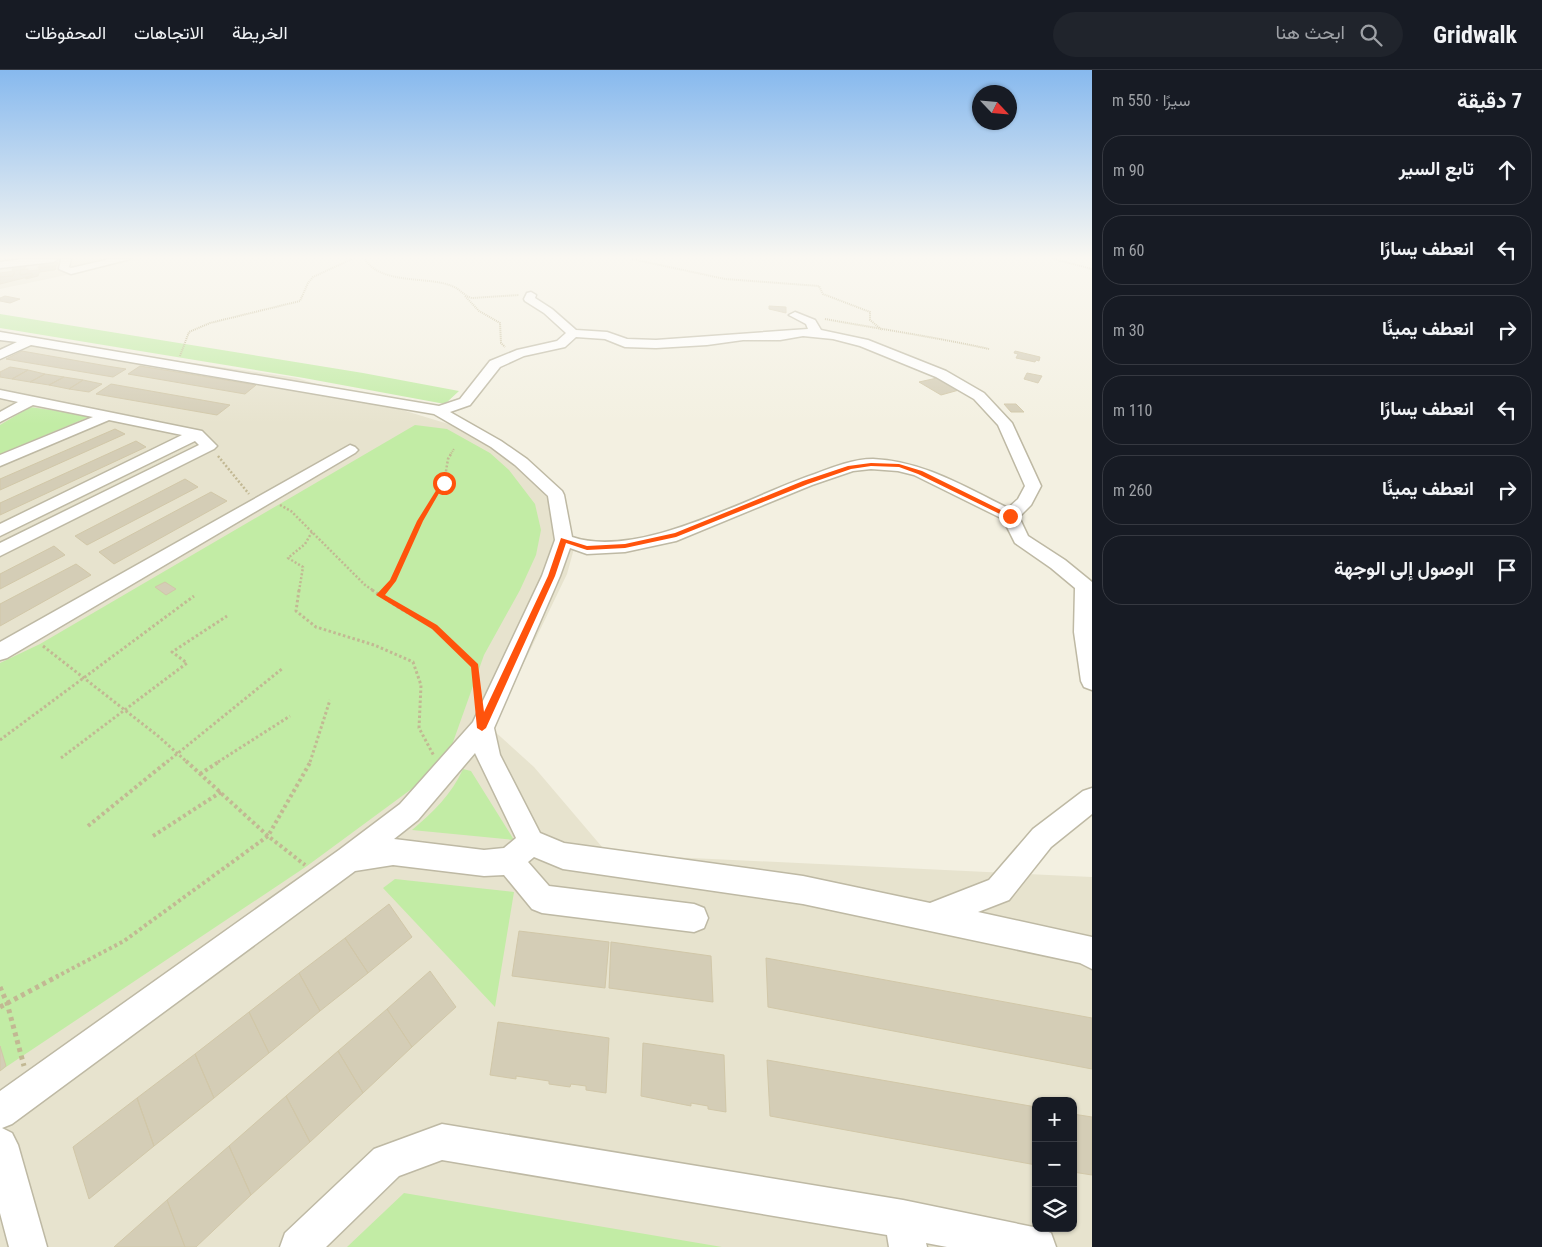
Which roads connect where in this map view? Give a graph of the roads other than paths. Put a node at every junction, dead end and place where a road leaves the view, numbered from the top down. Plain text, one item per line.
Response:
1 (551, 314) edge
2 (797, 316) road end
3 (816, 332) junction
4 (573, 333) junction
5 (0, 336) edge
6 (29, 341) junction
7 (625, 343) junction
8 (549, 348) junction
9 (0, 355) edge
10 (0, 394) edge
11 (31, 400) junction
12 (438, 411) junction
13 (110, 415) junction
14 (0, 418) edge
15 (203, 440) junction
16 (350, 450) dead end
17 (0, 461) edge
18 (1010, 516) junction
19 (0, 531) edge
20 (564, 540) junction
21 (0, 550) edge
22 (0, 652) edge
23 (1092, 681) edge
24 (482, 728) junction
25 (1092, 799) edge
26 (520, 852) junction
27 (349, 858) junction
28 (930, 917) junction
29 (694, 918) dead end
30 (1092, 954) edge
31 (0, 1112) edge
32 (0, 1144) edge
33 (906, 1233) edge
34 (28, 1247) edge
35 (299, 1247) edge
36 (1037, 1247) edge

1 - 4 street
2 - 3 street
3 - 7 street
3 - 18 street
4 - 7 street
4 - 8 street
5 - 6 street
6 - 9 street
6 - 12 street
7 - 8 street
8 - 12 street
10 - 11 street
11 - 13 street
11 - 14 street
12 - 20 street
13 - 15 street
13 - 17 street
15 - 19 street
15 - 21 street
16 - 22 street
18 - 20 street
18 - 23 street
20 - 24 street
24 - 26 street
24 - 27 street
25 - 28 street
26 - 27 street
26 - 28 street
26 - 29 street
27 - 31 street
28 - 30 street
32 - 34 street
33 - 35 street
33 - 36 street

